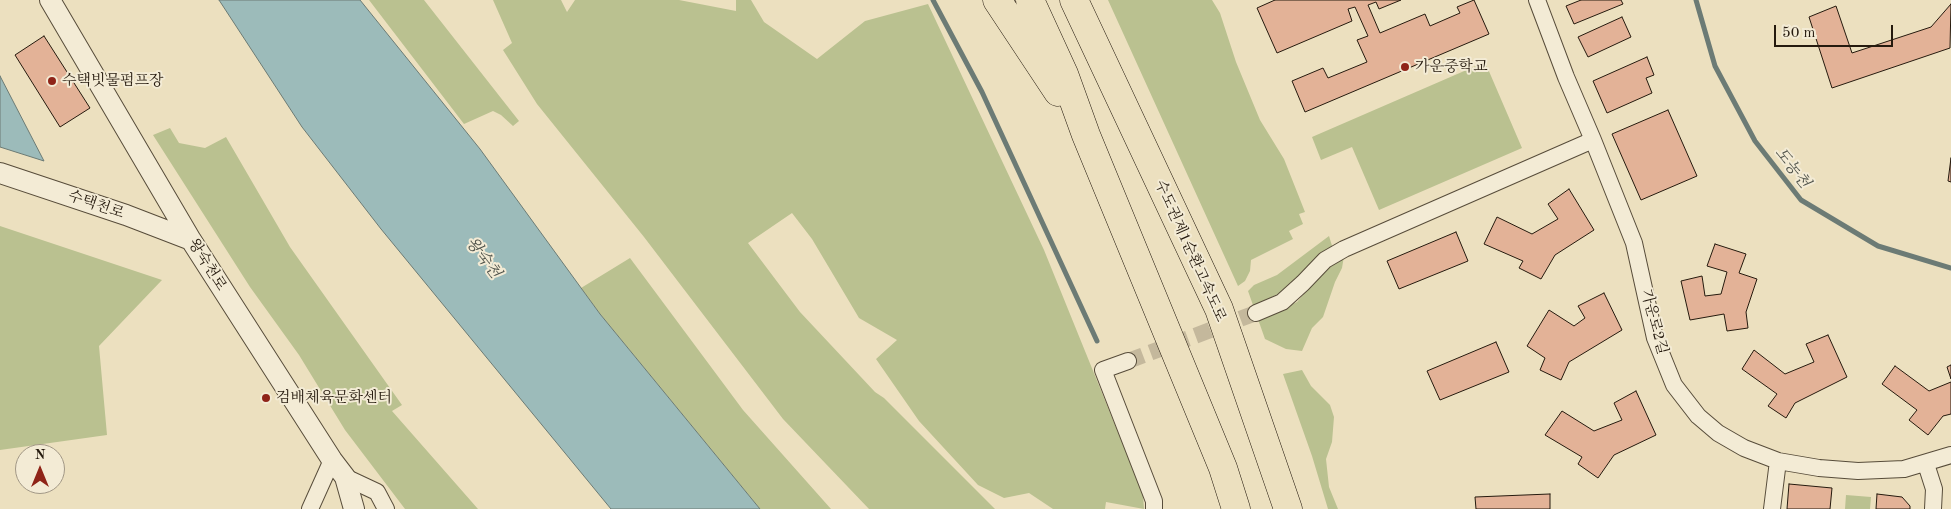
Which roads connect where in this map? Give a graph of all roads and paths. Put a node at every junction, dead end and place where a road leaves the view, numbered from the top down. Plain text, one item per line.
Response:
1 (50, 0) edge
2 (996, 0) edge
3 (1030, 0) edge
4 (1074, 0) edge
5 (1537, 0) edge
6 (1086, 135) junction
7 (1594, 140) junction
8 (0, 173) edge
9 (191, 240) junction
10 (1256, 313) tunnel mouth
11 (1128, 361) tunnel mouth
12 (1951, 456) edge
13 (332, 460) junction
14 (1778, 461) junction
15 (1926, 464) junction
16 (345, 477) junction
17 (310, 509) edge
18 (354, 509) edge
19 (386, 509) edge
20 (1154, 509) edge
21 (1236, 509) edge
22 (1288, 509) edge
23 (1772, 509) edge
24 (1933, 509) edge

1 - 9 street, 왕숙천로
2 - 6 highway
3 - 6 highway
4 - 22 highway, 수도권제1순환고속도로
5 - 7 street, 가운로2길
6 - 21 highway
7 - 10 street
7 - 14 street, 가운로2길
8 - 9 street, 수택천로
9 - 13 street, 왕숙천로
11 - 20 street
12 - 15 street, 가운로2길
13 - 16 street, 왕숙천로
13 - 17 street
14 - 15 street, 가운로2길
14 - 23 street
15 - 24 street
16 - 18 street
16 - 19 street, 왕숙천로

